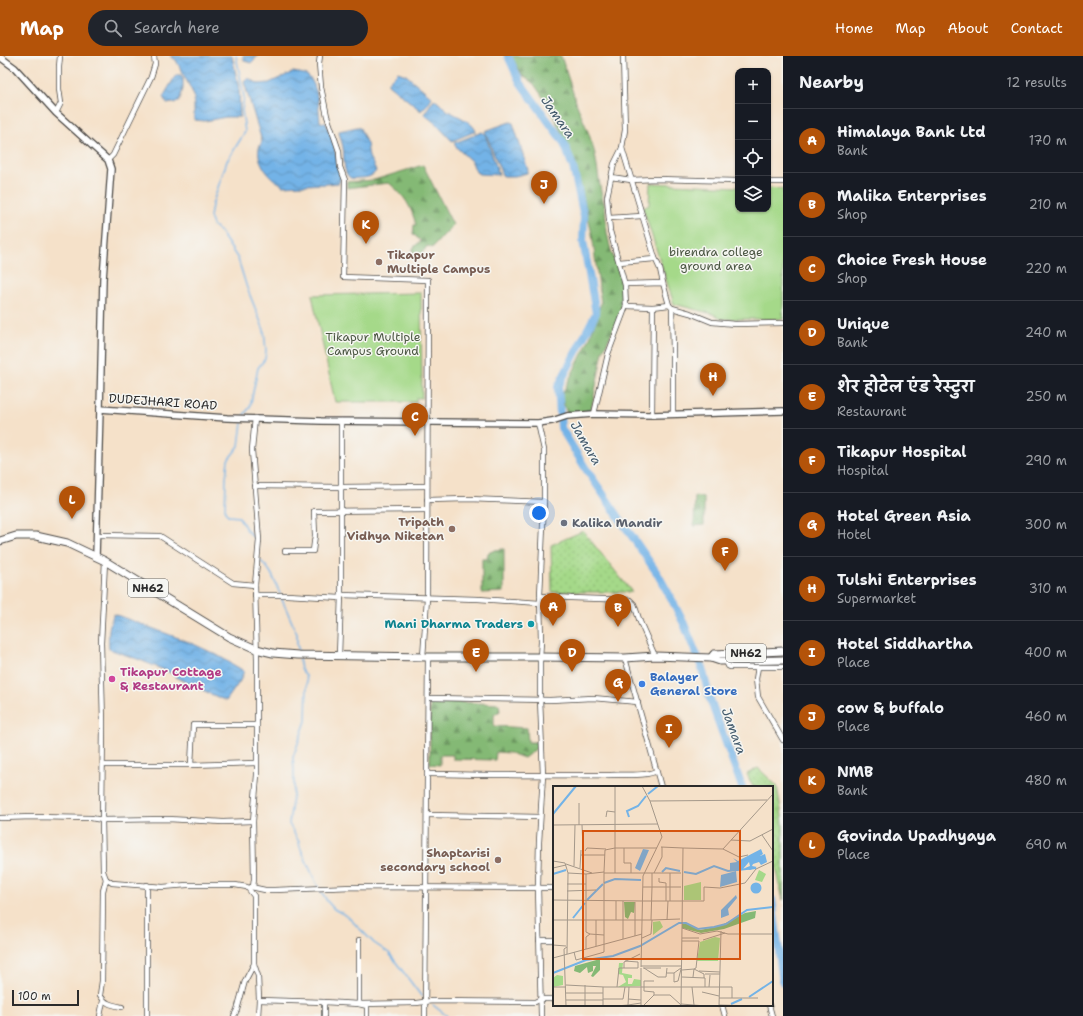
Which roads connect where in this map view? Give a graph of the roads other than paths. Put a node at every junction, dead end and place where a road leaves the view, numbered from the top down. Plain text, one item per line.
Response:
1 (60, 56) edge
2 (154, 56) edge
3 (320, 56) edge
4 (623, 56) edge
5 (0, 57) edge
6 (56, 113) junction
7 (622, 148) junction
8 (108, 160) junction
9 (611, 177) junction
10 (631, 180) junction
11 (735, 181) edge
12 (771, 182) edge
13 (783, 182) edge
14 (642, 216) junction
15 (609, 218) junction
16 (655, 259) junction
17 (619, 262) junction
18 (663, 283) junction
19 (625, 284) junction
20 (626, 306) junction
21 (670, 306) junction
22 (653, 307) junction
23 (783, 323) edge
24 (100, 409) junction
25 (783, 411) edge
26 (594, 414) junction
27 (673, 414) junction
28 (652, 415) junction
29 (255, 418) junction
30 (341, 421) junction
31 (427, 421) junction
32 (538, 423) junction
33 (254, 486) junction
34 (427, 486) junction
35 (341, 487) junction
36 (427, 500) junction
37 (544, 502) junction
38 (427, 510) junction
39 (341, 512) junction
40 (98, 535) junction
41 (0, 541) edge
42 (285, 552) dead end
43 (96, 557) junction
44 (105, 561) junction
45 (255, 584) junction
46 (255, 595) junction
47 (341, 596) junction
48 (540, 596) junction
49 (427, 598) junction
50 (540, 603) junction
51 (256, 649) junction
52 (783, 652) edge
53 (339, 656) junction
54 (655, 656) junction
55 (425, 657) junction
56 (540, 657) junction
57 (709, 657) junction
58 (626, 658) junction
59 (783, 660) edge
60 (726, 661) junction
61 (758, 667) junction
62 (783, 667) edge
63 (430, 698) dead end
64 (540, 699) junction
65 (638, 702) junction
66 (257, 725) junction
67 (783, 740) edge
68 (256, 763) junction
69 (103, 765) junction
70 (191, 765) junction
71 (656, 771) junction
72 (427, 774) junction
73 (543, 775) junction
74 (661, 786) edge
75 (427, 815) junction
76 (540, 817) junction
77 (0, 818) edge
78 (102, 820) junction
79 (253, 821) junction
80 (106, 879) junction
81 (147, 886) junction
82 (247, 887) junction
83 (253, 887) junction
84 (538, 887) junction
85 (427, 888) junction
86 (553, 888) edge
87 (359, 940) dead end
88 (540, 940) junction
89 (553, 940) edge
90 (254, 964) junction
91 (541, 999) junction
92 (553, 999) edge
93 (259, 1000) junction
94 (103, 1001) junction
95 (324, 1002) junction
96 (426, 1002) junction
97 (359, 1004) junction
98 (722, 1006) edge
99 (769, 1006) edge
100 (122, 1007) dead end
101 (100, 1016) edge
102 (147, 1016) edge
103 (234, 1016) edge
104 (258, 1016) edge
105 (324, 1016) edge
106 (367, 1016) edge
107 (425, 1016) edge
108 (541, 1016) edge
109 (725, 1016) edge
110 (772, 1016) edge

1 - 6 street
2 - 8 street
3 - 31 street
4 - 7 street
5 - 6 street
6 - 8 street
7 - 9 street
7 - 10 street
8 - 24 street, DUDEJHARI ROAD
9 - 10 street
9 - 15 street
10 - 11 street
10 - 14 street
12 - 13 street
14 - 15 street
14 - 16 street
15 - 17 street
16 - 17 street
16 - 18 street
17 - 19 street
18 - 19 street
18 - 21 street
19 - 20 street
20 - 22 street
20 - 26 street
21 - 22 street
21 - 23 street
21 - 27 street
22 - 28 street
24 - 29 street, DUDEJHARI ROAD
24 - 40 street
25 - 27 street, DUDEJHARI ROAD
26 - 28 street, DUDEJHARI ROAD
26 - 32 street, DUDEJHARI ROAD
27 - 28 street, DUDEJHARI ROAD
29 - 30 street, DUDEJHARI ROAD
29 - 33 street
30 - 31 street, DUDEJHARI ROAD
30 - 35 street
31 - 32 street, DUDEJHARI ROAD
31 - 34 street
32 - 37 street
33 - 35 street
33 - 45 street
34 - 35 street
34 - 36 street
35 - 39 street
36 - 37 street
36 - 38 street
37 - 48 street
38 - 39 street
38 - 49 street
39 - 42 street
39 - 47 street
40 - 43 street
40 - 45 street
41 - 43 main road, NH62
43 - 44 main road, NH62
44 - 51 main road, NH62
44 - 69 street
45 - 46 street
46 - 47 street
46 - 51 street
47 - 49 street
47 - 53 street
48 - 50 street
48 - 54 street
49 - 50 street
49 - 55 street
50 - 56 street
51 - 53 main road, NH62
51 - 66 street
52 - 57 main road, NH62
53 - 55 main road, NH62
54 - 57 main road, NH62
54 - 58 main road, NH62
55 - 56 main road, NH62
55 - 72 street
56 - 58 main road, NH62
56 - 64 street
57 - 60 main road, NH62
58 - 65 street
59 - 60 main road, NH62
60 - 61 street
61 - 62 street
61 - 67 street
63 - 64 street
64 - 65 street
64 - 73 street
65 - 71 street
66 - 68 street
66 - 70 street
68 - 70 street
68 - 79 street
69 - 70 street
69 - 78 street
71 - 73 street
71 - 74 street
72 - 73 street
72 - 75 street
73 - 76 street
75 - 76 street
75 - 85 street
76 - 84 street
77 - 78 street
78 - 79 street
78 - 80 street
79 - 83 street
80 - 81 street
80 - 94 street
81 - 82 street
81 - 102 street
82 - 83 street
82 - 90 street
83 - 85 street
84 - 85 street
84 - 86 street
84 - 88 street
85 - 96 street
87 - 97 street
88 - 89 street
88 - 91 street
90 - 93 street
90 - 103 street
91 - 92 street
91 - 96 street
91 - 108 street
93 - 95 street
93 - 104 street
94 - 100 street
94 - 101 street
95 - 97 street
95 - 105 street
96 - 97 street
96 - 107 street
97 - 106 street
98 - 109 street
99 - 110 street

